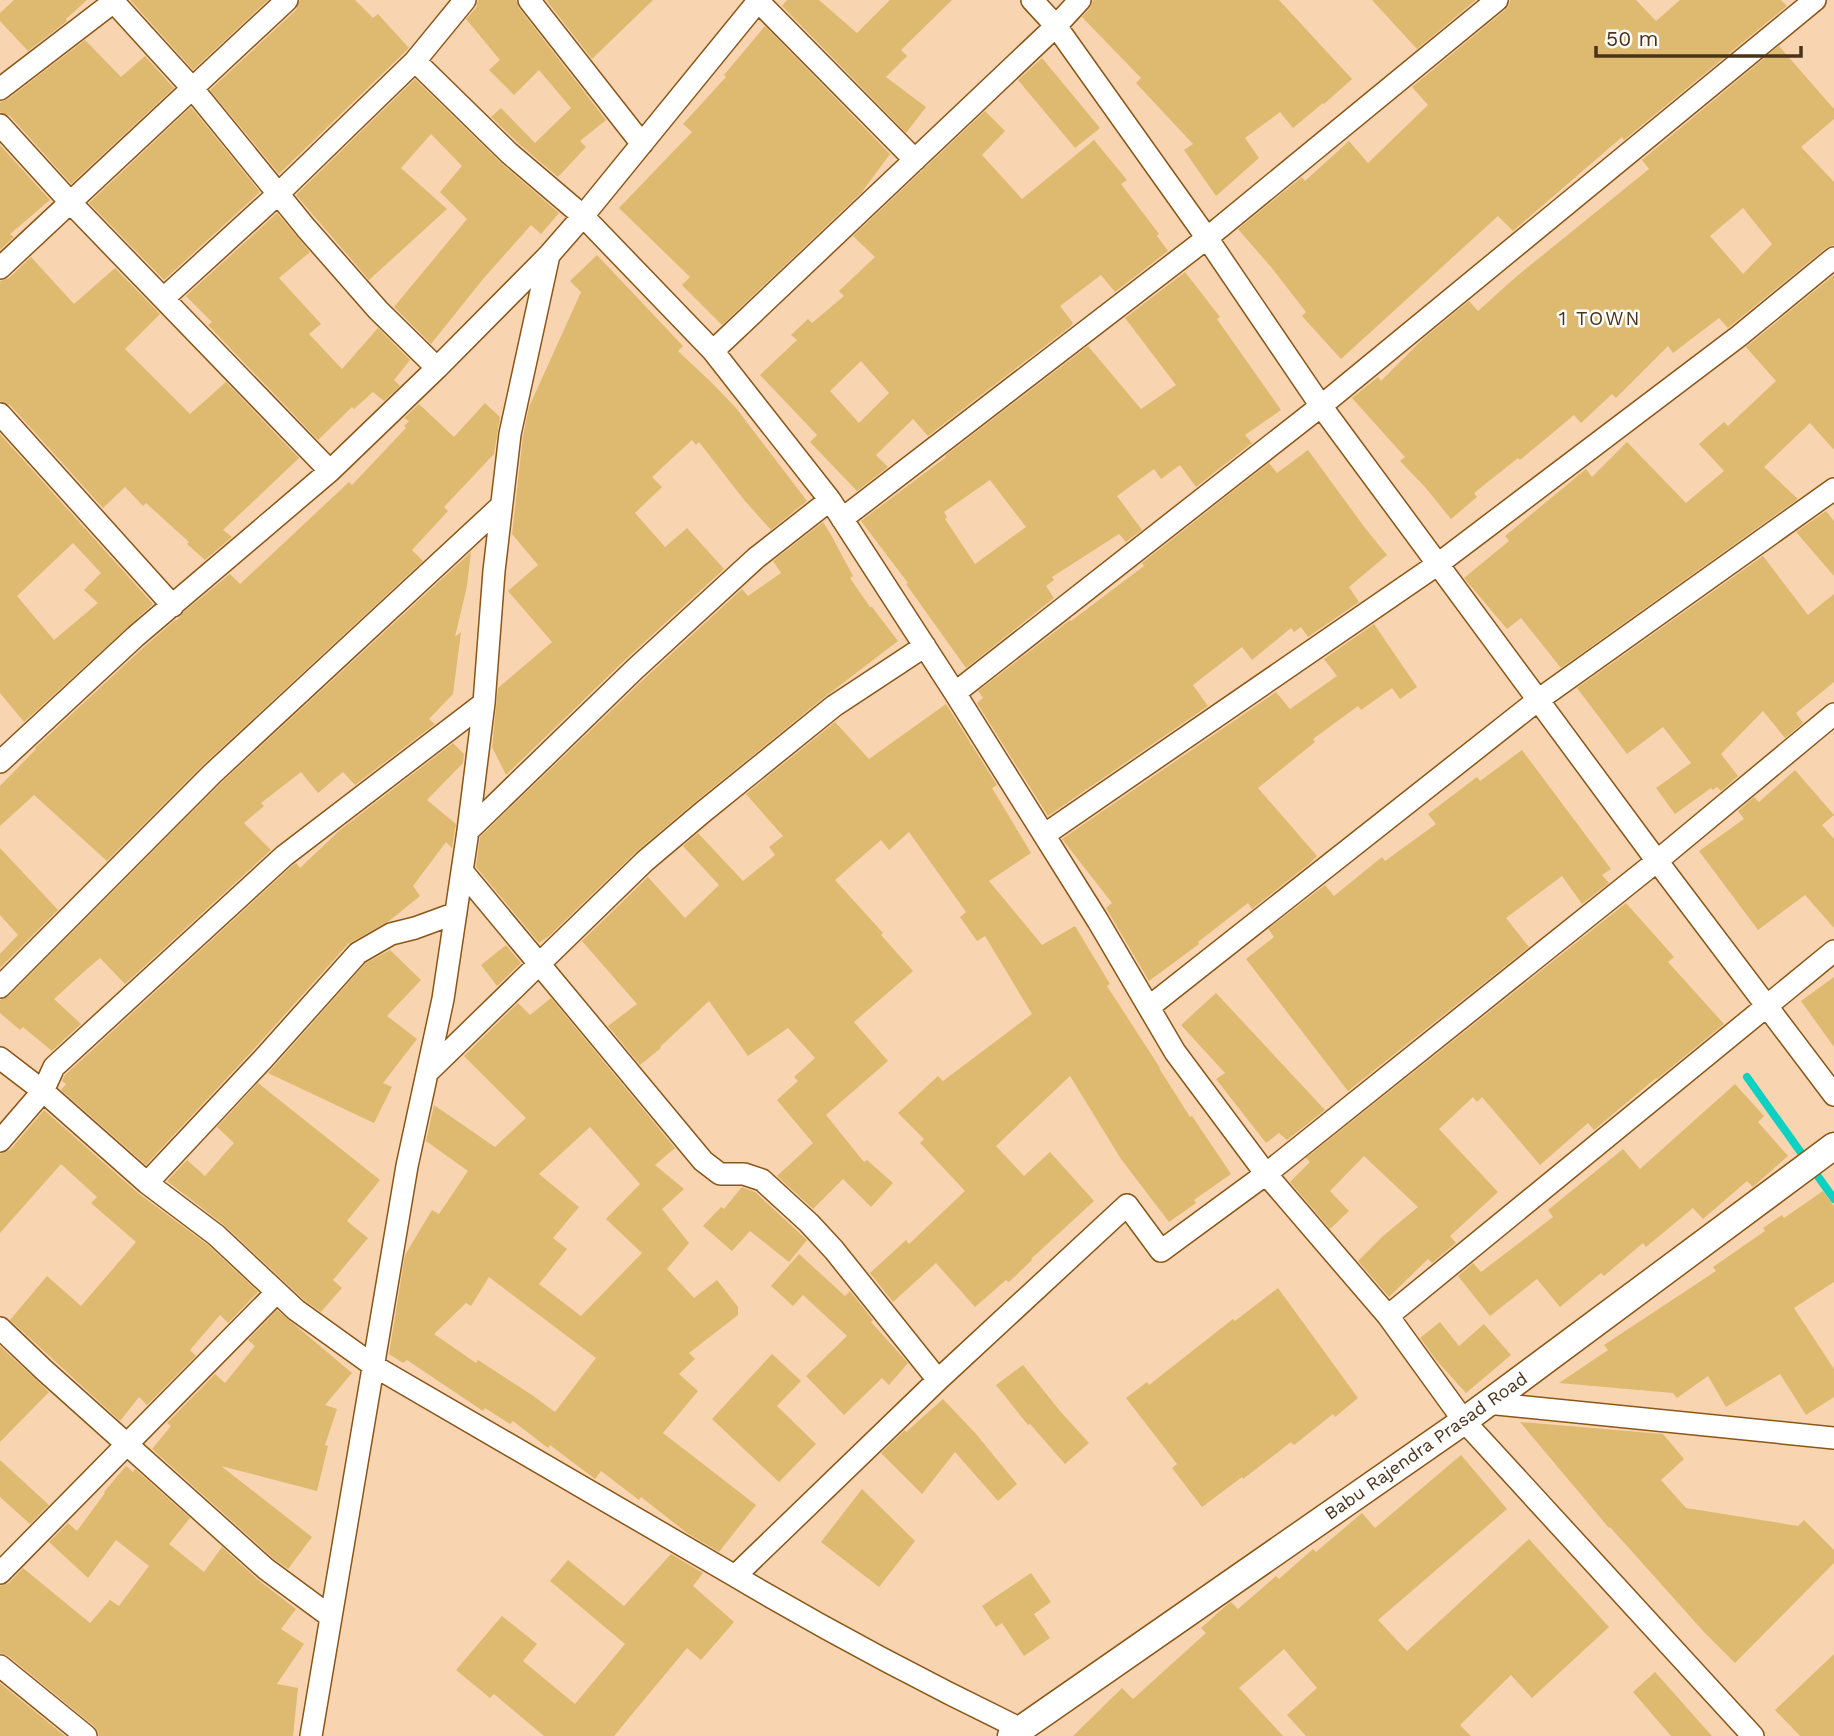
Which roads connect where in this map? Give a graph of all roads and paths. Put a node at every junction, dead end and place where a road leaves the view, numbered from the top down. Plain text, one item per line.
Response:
1 (287, 0) edge
2 (465, 0) edge
3 (529, 0) edge
4 (1032, 0) edge
5 (1080, 0) edge
6 (1497, 0) edge
7 (1815, 0) edge
8 (114, 1) edge
9 (758, 1) edge
10 (1056, 26) junction
11 (415, 61) junction
12 (0, 89) edge
13 (193, 89) junction
14 (0, 125) edge
15 (642, 144) junction
16 (915, 160) junction
17 (278, 194) junction
18 (70, 202) junction
19 (583, 216) junction
20 (1207, 238) junction
21 (549, 255) junction
22 (1834, 258) edge
23 (0, 268) edge
24 (164, 298) junction
25 (713, 351) junction
26 (438, 368) junction
27 (1321, 406) junction
28 (0, 414) edge
29 (330, 471) junction
30 (1834, 489) edge
31 (830, 500) junction
32 (502, 506) junction
33 (842, 519) junction
34 (1438, 564) junction
35 (173, 606) junction
36 (925, 646) junction
37 (955, 693) junction
38 (1538, 701) junction
39 (484, 703) junction
40 (1834, 714) edge
41 (0, 762) edge
42 (468, 831) junction
43 (1044, 835) junction
44 (1657, 861) junction
45 (462, 872) junction
46 (456, 913) junction
47 (1834, 951) edge
48 (539, 965) junction
49 (0, 988) edge
50 (1767, 1005) junction
51 (1149, 1007) junction
52 (0, 1058) edge
53 (427, 1073) junction
54 (43, 1091) junction
55 (1834, 1095) edge
56 (0, 1141) edge
57 (1828, 1150) edge
58 (1266, 1174) junction
59 (147, 1183) junction
60 (277, 1292) junction
61 (1388, 1315) junction
62 (0, 1328) edge
63 (374, 1366) junction
64 (938, 1380) junction
65 (1487, 1403) junction
66 (1464, 1421) junction
67 (1834, 1437) edge
68 (127, 1444) junction
69 (0, 1573) edge
70 (735, 1576) junction
71 (331, 1617) junction
72 (0, 1666) edge
73 (1016, 1732) edge
74 (86, 1736) edge
75 (311, 1736) edge
76 (1753, 1736) edge

1 - 13 street
2 - 11 street
3 - 15 street
4 - 10 street
5 - 10 street
6 - 20 street
7 - 27 street
8 - 12 street
8 - 13 street
9 - 15 street
9 - 16 street
10 - 16 street
10 - 20 street
11 - 17 street
11 - 19 street
13 - 17 street
13 - 18 street
14 - 18 street
15 - 19 street
16 - 25 street
17 - 24 street
17 - 26 street
18 - 23 street
18 - 24 street
19 - 21 street
19 - 25 street
20 - 27 street
20 - 33 street
21 - 26 street
21 - 32 street
22 - 34 street
24 - 29 street
25 - 31 street
26 - 29 street
27 - 34 street
27 - 37 street
28 - 35 street
29 - 35 street
30 - 38 street
31 - 33 street
31 - 42 street
32 - 39 street
32 - 49 street
33 - 36 street
34 - 38 street
34 - 43 street
35 - 41 street
36 - 37 street
36 - 48 street
37 - 43 street
38 - 44 street
38 - 51 street
39 - 42 street
39 - 54 street
40 - 44 street
42 - 45 street
43 - 51 street
44 - 50 street
44 - 58 street
45 - 46 street
45 - 48 street
46 - 53 street
46 - 59 street
47 - 50 street
48 - 53 street
48 - 64 street
50 - 55 street
50 - 61 street
51 - 58 street
52 - 54 street
53 - 63 street
54 - 56 street
54 - 59 street
57 - 65 street, Babu Rajendra Prasad Road
58 - 61 street
58 - 64 street
59 - 60 street
60 - 63 street
60 - 68 street
61 - 66 street
62 - 68 street
63 - 70 street
63 - 71 street
64 - 70 street
65 - 66 street, Babu Rajendra Prasad Road
65 - 67 street
66 - 73 street, Babu Rajendra Prasad Road
66 - 76 street
68 - 69 street
68 - 71 street
70 - 73 street
71 - 75 street
72 - 74 street

